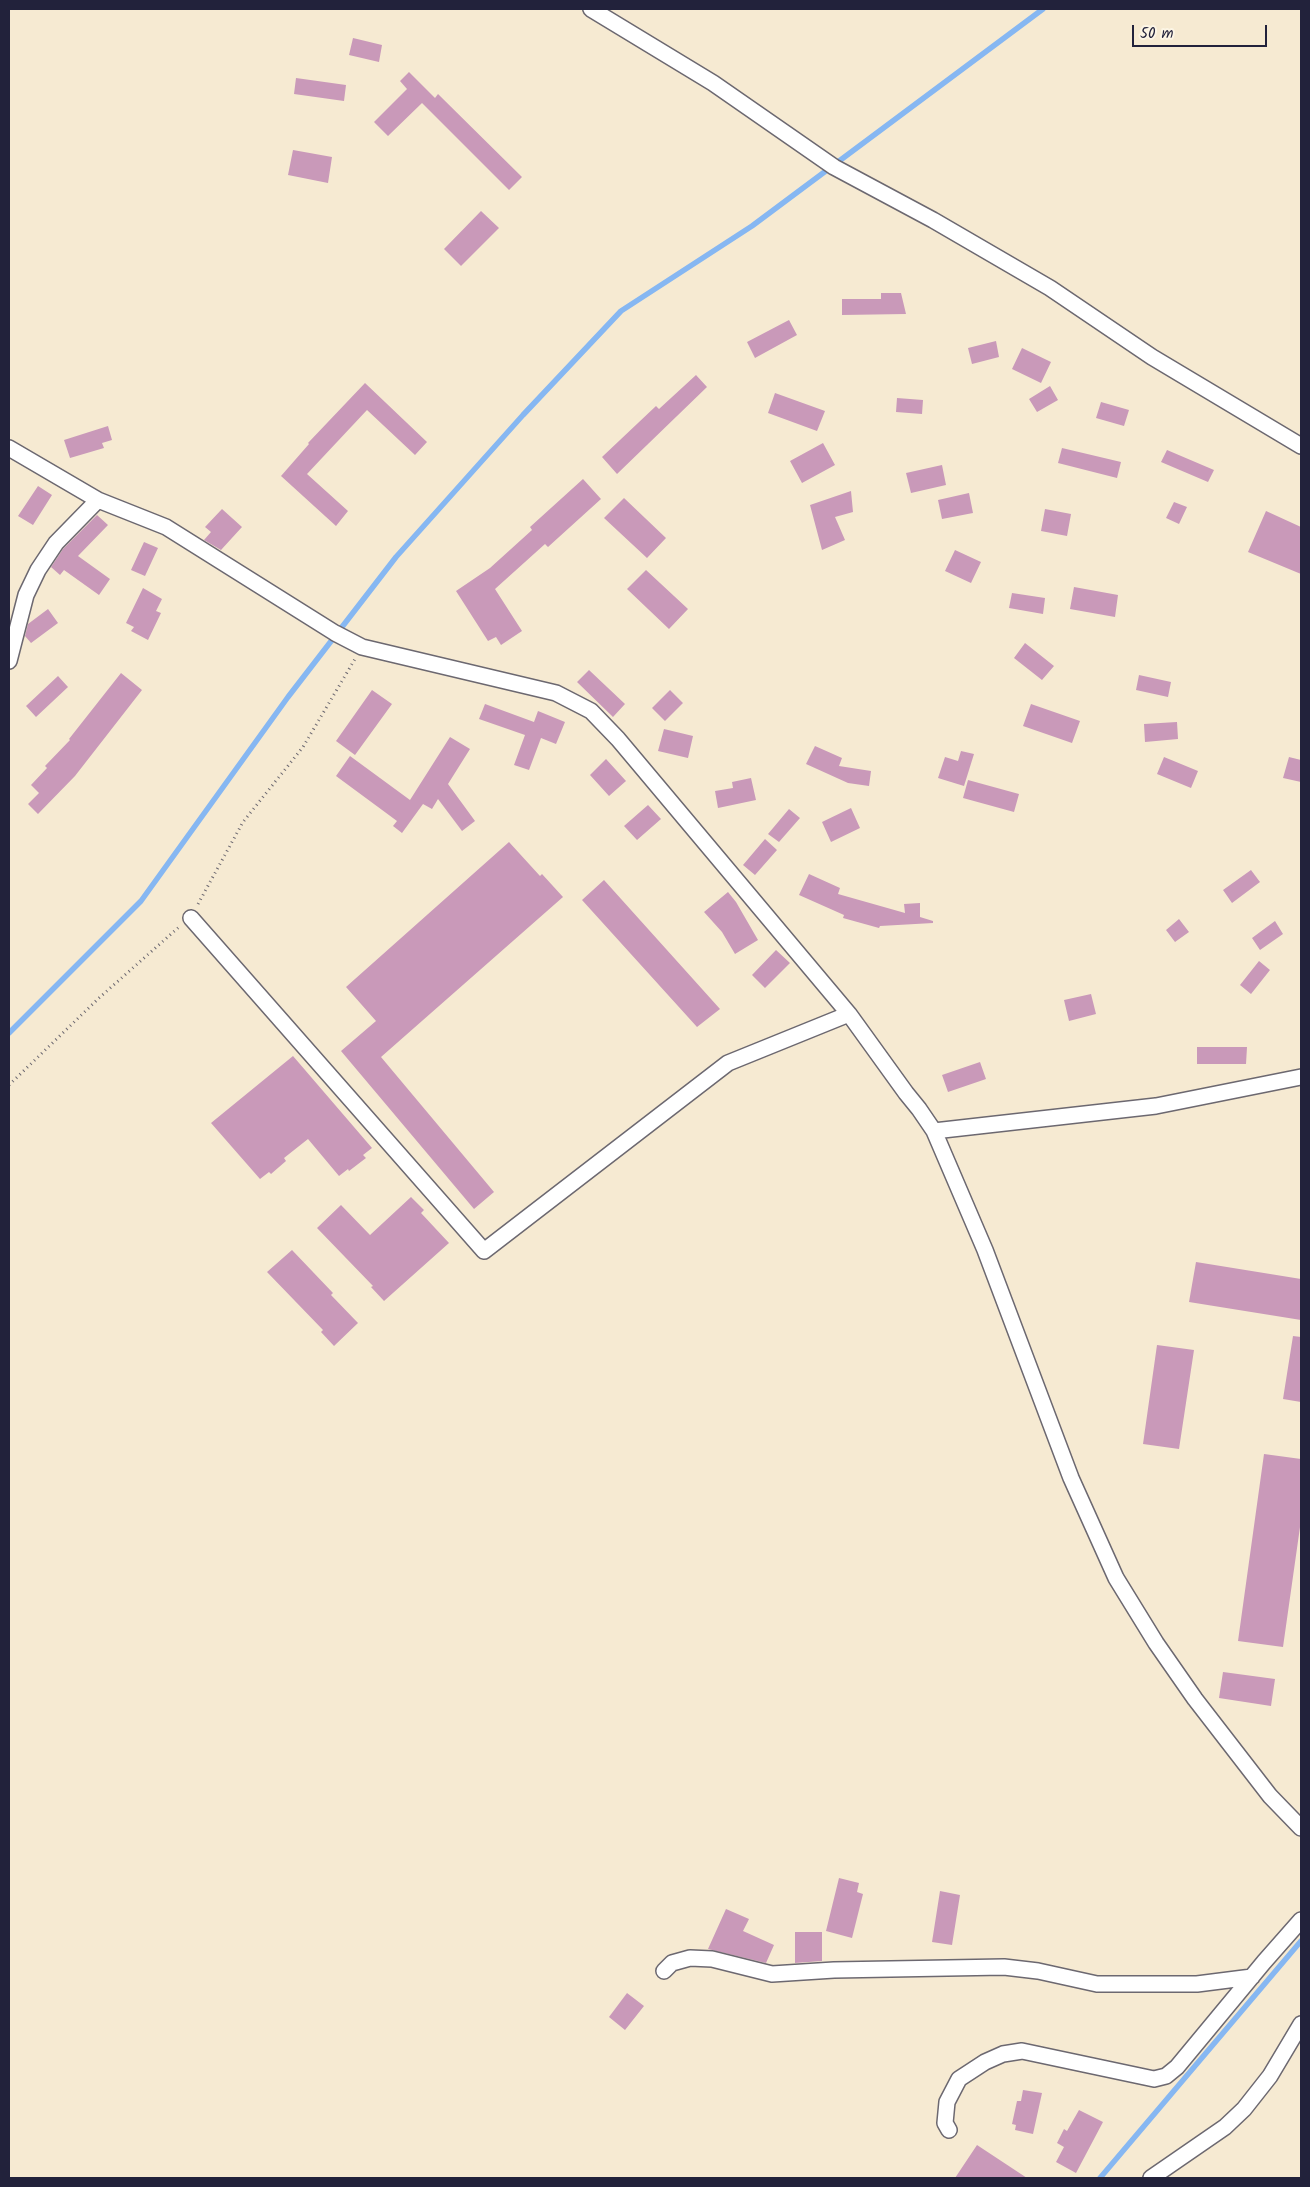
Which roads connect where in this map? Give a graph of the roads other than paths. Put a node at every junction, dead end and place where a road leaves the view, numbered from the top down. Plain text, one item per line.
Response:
1 (591, 9) edge
2 (1301, 446) edge
3 (9, 448) edge
4 (98, 500) junction
5 (9, 661) edge
6 (191, 918) road end
7 (849, 1014) junction
8 (1301, 1077) edge
9 (934, 1131) junction
10 (1301, 1828) edge
11 (1301, 1920) edge
12 (664, 1971) dead end
13 (1252, 1977) junction
14 (1301, 2024) edge
15 (949, 2130) dead end
16 (1152, 2178) edge

1 - 2 street
3 - 4 street
4 - 5 street
4 - 7 street
6 - 7 street
7 - 9 street
8 - 9 street
9 - 10 street
11 - 13 street
12 - 13 street
13 - 15 street
14 - 16 street

